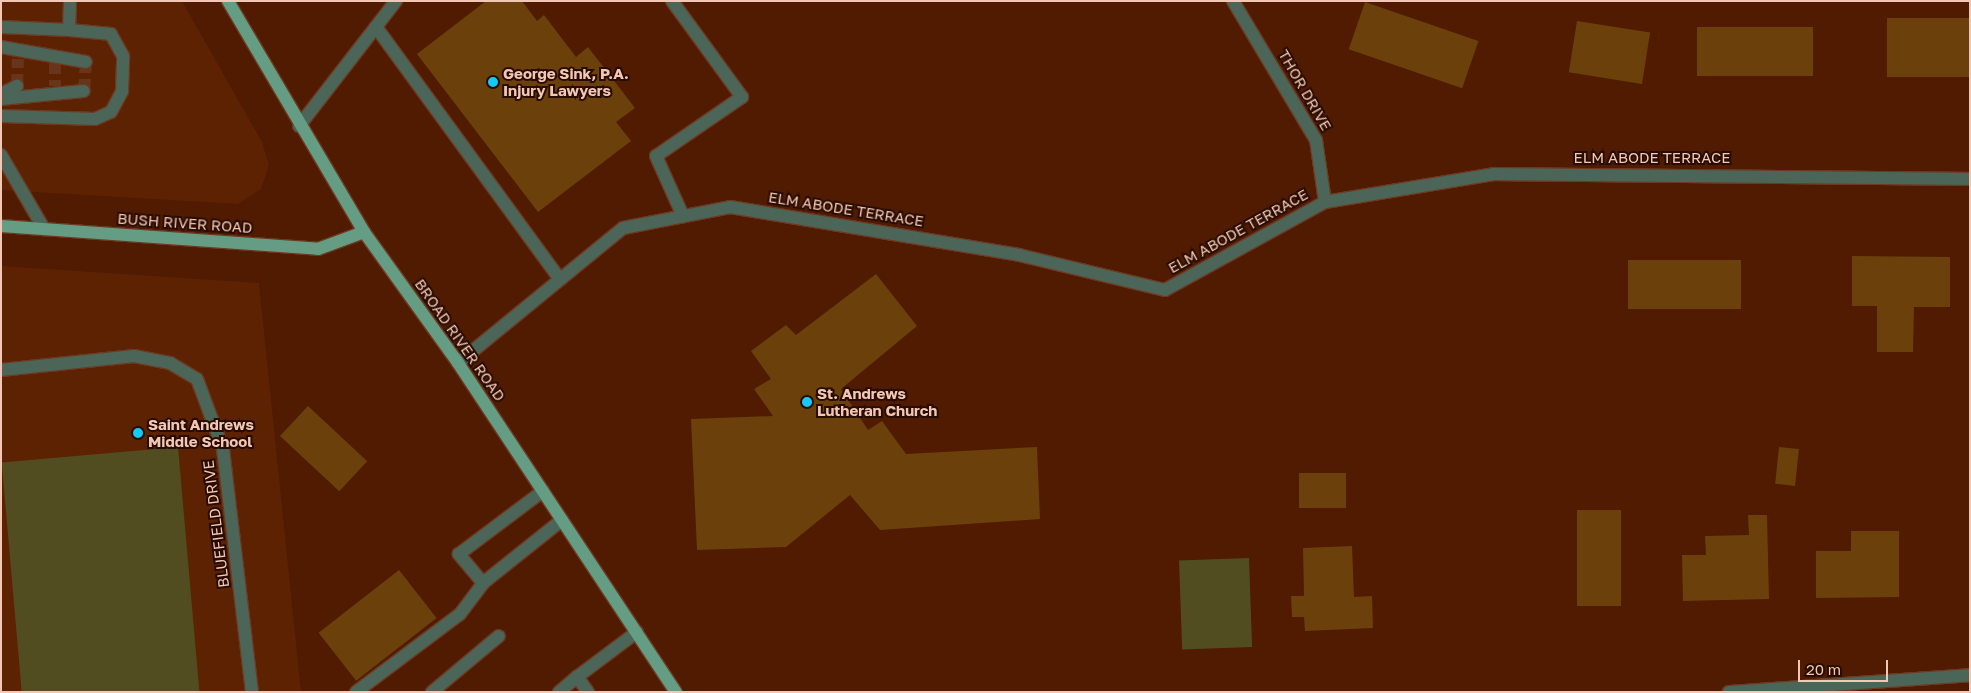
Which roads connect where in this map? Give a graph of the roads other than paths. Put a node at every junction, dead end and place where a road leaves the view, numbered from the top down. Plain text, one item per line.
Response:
1 (70, 1) edge
2 (228, 1) edge
3 (396, 1) edge
4 (672, 1) edge
5 (1234, 1) edge
6 (1, 27) edge
7 (376, 28) junction
8 (69, 30) junction
9 (1, 48) edge
10 (1, 54) edge
11 (18, 59) dead end
12 (55, 62) dead end
13 (86, 62) dead end
14 (18, 86) dead end
15 (55, 86) dead end
16 (84, 91) dead end
17 (1, 97) edge
18 (1, 116) edge
19 (299, 126) junction
20 (1, 155) edge
21 (1970, 179) edge
22 (1325, 202) junction
23 (683, 216) junction
24 (1, 226) edge
25 (44, 229) junction
26 (364, 232) junction
27 (560, 279) junction
28 (458, 363) junction
29 (1, 370) edge
30 (543, 491) junction
31 (562, 520) junction
32 (484, 583) junction
33 (637, 632) junction
34 (499, 636) dead end
35 (1970, 675) edge
36 (578, 677) junction
37 (672, 690) edge
38 (252, 692) edge
39 (356, 692) edge
40 (432, 692) edge
41 (559, 692) edge
42 (588, 692) edge
43 (1729, 692) edge

1 - 8 street
2 - 19 main road, BROAD RIVER ROAD
3 - 7 street
4 - 23 street
5 - 22 street, THOR DRIVE
6 - 8 street
7 - 19 street
7 - 27 street
8 - 18 street
9 - 12 street
9 - 13 street
10 - 11 street
14 - 17 street
15 - 17 street
16 - 17 street
19 - 26 main road, BROAD RIVER ROAD
20 - 25 street
21 - 22 street, ELM ABODE TERRACE
22 - 23 street, ELM ABODE TERRACE
23 - 27 street, ELM ABODE TERRACE
24 - 25 main road, BUSH RIVER ROAD
25 - 26 main road, BUSH RIVER ROAD
26 - 28 main road, BROAD RIVER ROAD
27 - 28 street, ELM ABODE TERRACE
28 - 30 main road, BROAD RIVER ROAD
29 - 38 street, BLUEFIELD DRIVE
30 - 31 main road, BROAD RIVER ROAD
30 - 32 street
31 - 32 street
31 - 33 main road, BROAD RIVER ROAD
32 - 39 street
33 - 36 street
33 - 37 main road, BROAD RIVER ROAD
34 - 40 street
35 - 43 street
36 - 41 street
36 - 42 street

